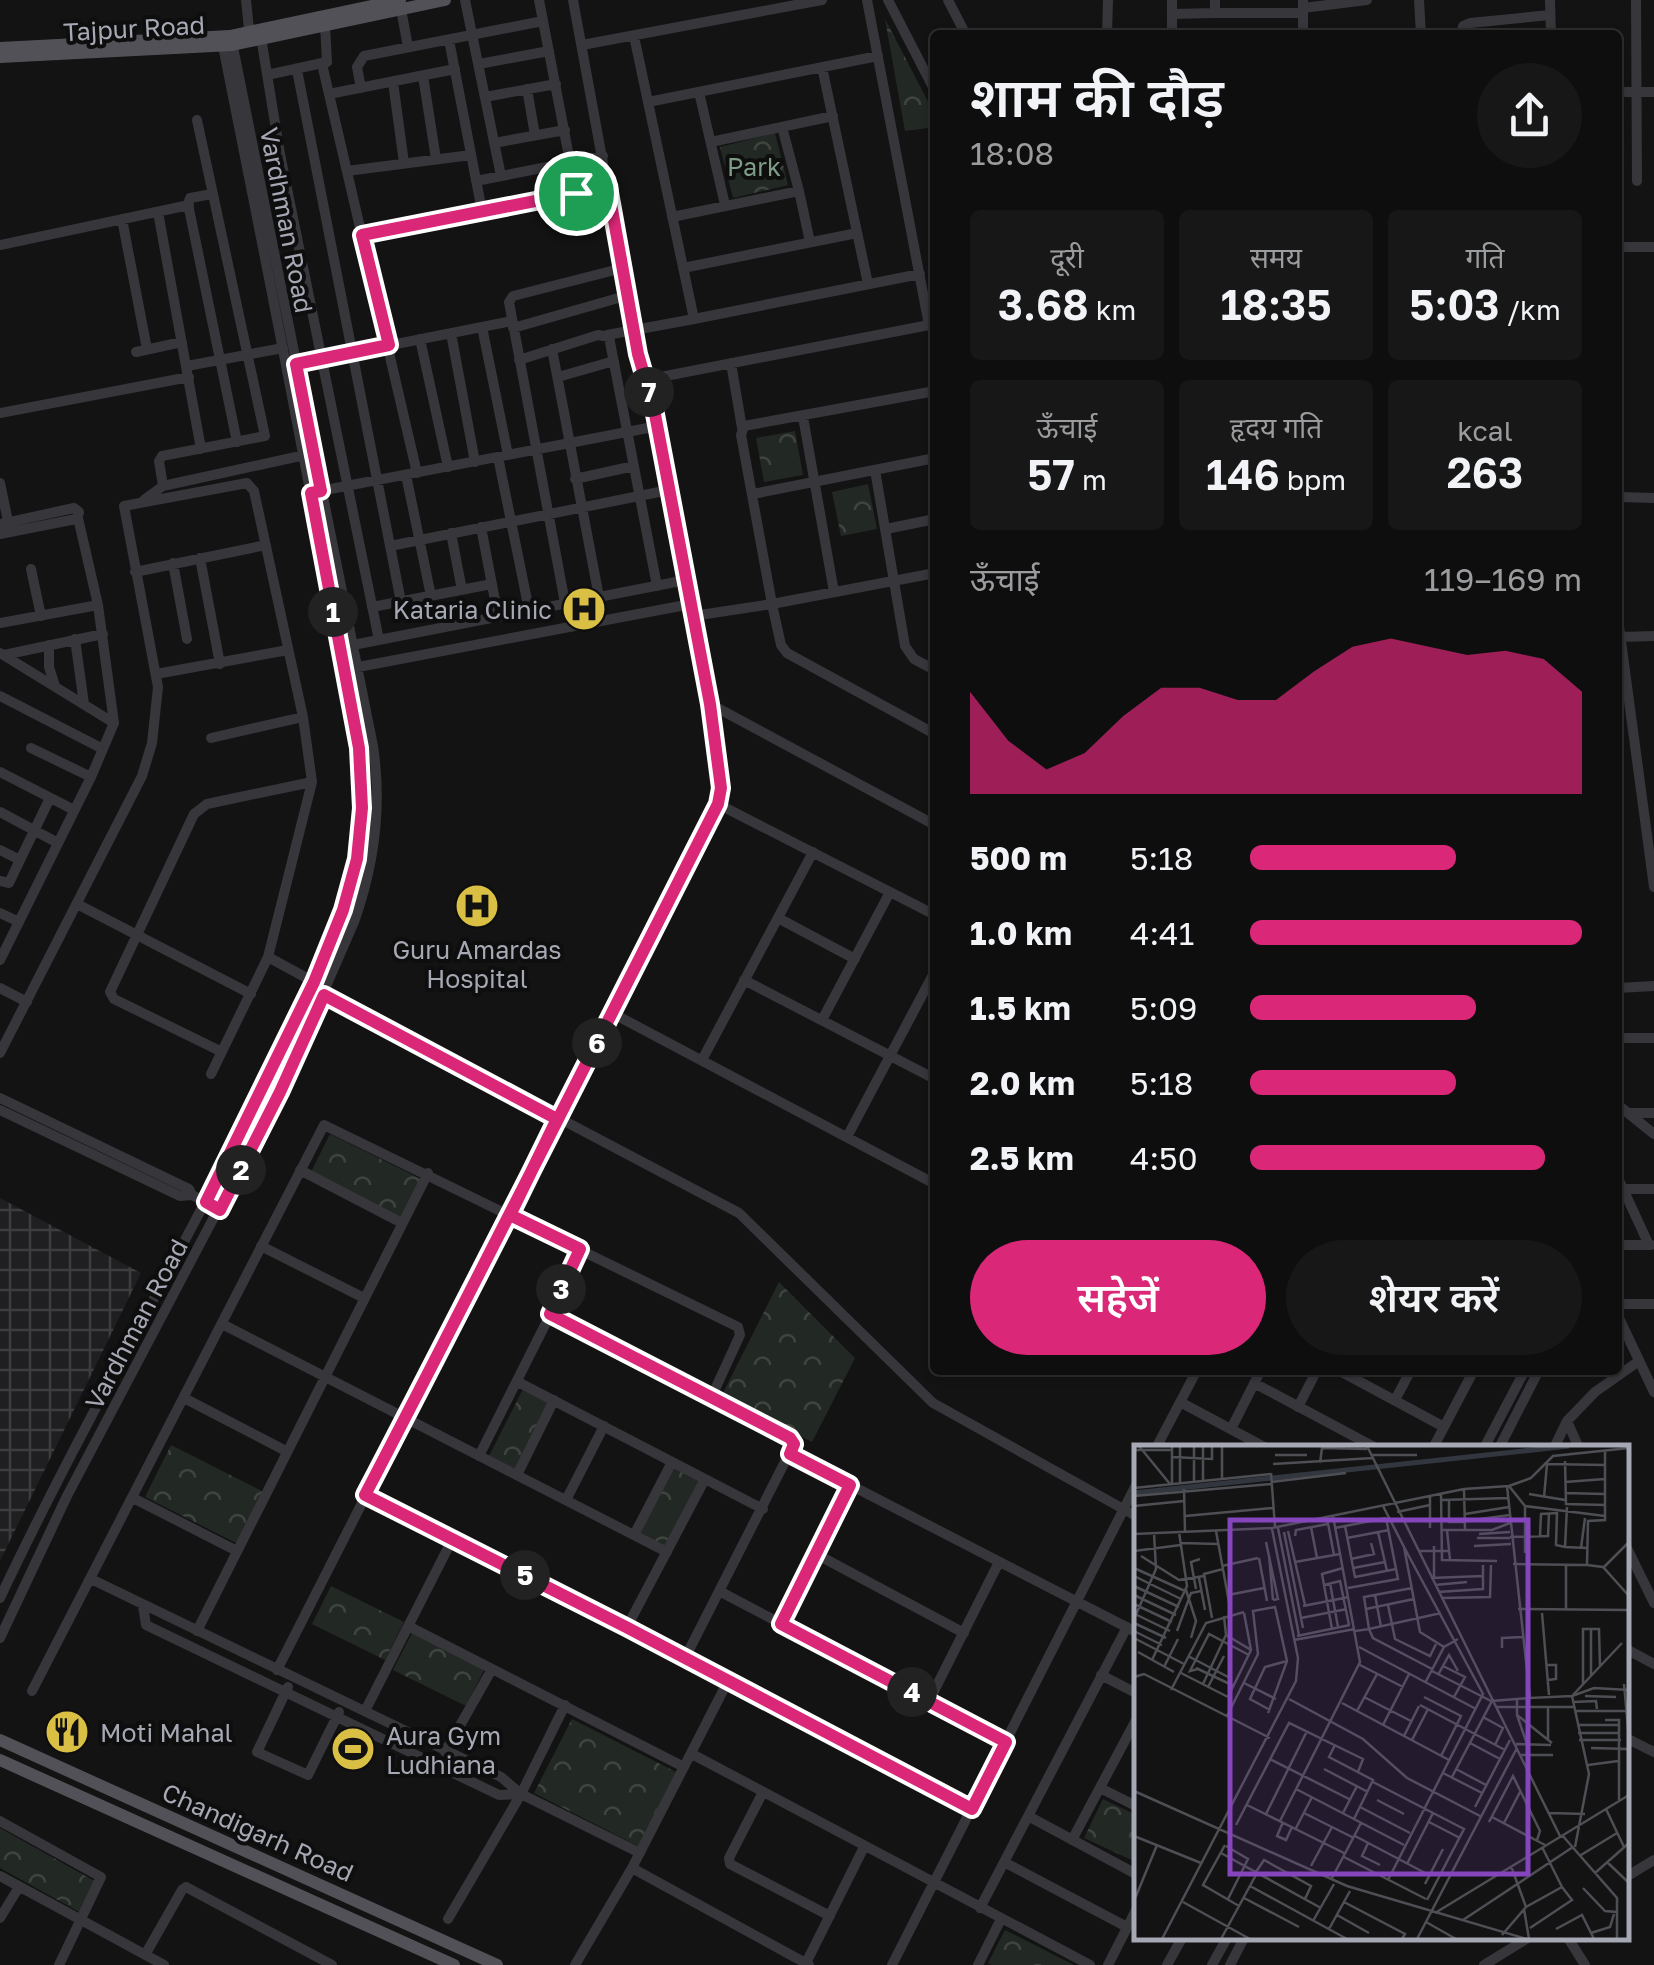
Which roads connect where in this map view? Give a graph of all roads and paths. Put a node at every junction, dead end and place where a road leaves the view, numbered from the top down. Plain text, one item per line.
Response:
1 (246, 0) edge
2 (445, 0) edge
3 (465, 0) edge
4 (539, 0) edge
5 (572, 0) edge
6 (822, 0) edge
7 (867, 0) edge
8 (888, 0) edge
9 (948, 0) edge
10 (1108, 0) edge
11 (1172, 0) edge
12 (1215, 0) edge
13 (1258, 0) edge
14 (1366, 0) edge
15 (1418, 0) edge
16 (1550, 0) edge
17 (1636, 0) edge
18 (401, 4) edge
19 (1303, 7) edge
20 (1215, 13) junction
21 (1258, 13) junction
22 (1172, 14) junction
23 (1550, 14) junction
24 (543, 21) junction
25 (325, 25) junction
26 (963, 30) edge
27 (1107, 30) edge
28 (1172, 30) edge
29 (1421, 30) edge
30 (1462, 30) edge
31 (1551, 30) edge
32 (473, 35) junction
33 (255, 36) junction
34 (634, 36) junction
35 (450, 40) junction
36 (226, 41) junction
37 (582, 46) junction
38 (0, 48) edge
39 (408, 48) junction
40 (549, 51) junction
41 (878, 56) junction
42 (0, 57) edge
43 (322, 64) junction
44 (478, 64) junction
45 (822, 67) junction
46 (455, 69) junction
47 (297, 70) junction
48 (267, 75) junction
49 (423, 76) junction
50 (930, 81) edge
51 (392, 82) junction
52 (556, 84) junction
53 (361, 88) junction
54 (527, 90) junction
55 (699, 92) junction
56 (1622, 92) edge
57 (1635, 92) junction
58 (1654, 92) edge
59 (329, 94) junction
60 (485, 98) junction
61 (648, 102) junction
62 (832, 116) junction
63 (197, 120) dead end
64 (782, 127) junction
65 (564, 130) junction
66 (535, 135) junction
67 (710, 142) junction
68 (494, 143) junction
69 (471, 155) junction
70 (602, 156) junction
71 (436, 159) junction
72 (571, 162) junction
73 (404, 164) junction
74 (347, 171) junction
75 (501, 176) junction
76 (476, 181) junction
77 (1637, 181) dead end
78 (608, 187) junction
79 (798, 192) junction
80 (576, 193) junction
81 (212, 194) junction
82 (189, 205) junction
83 (726, 205) junction
84 (158, 212) junction
85 (482, 212) junction
86 (672, 217) junction
87 (122, 219) junction
88 (857, 233) junction
89 (362, 235) junction
90 (810, 242) junction
91 (0, 245) edge
92 (1622, 246) edge
93 (1654, 247) edge
94 (624, 268) junction
95 (683, 268) junction
96 (920, 274) junction
97 (868, 284) junction
98 (629, 295) junction
99 (930, 316) edge
100 (694, 319) junction
101 (512, 324) junction
102 (930, 325) edge
103 (482, 327) junction
104 (634, 331) junction
105 (451, 333) junction
106 (607, 335) junction
107 (420, 339) junction
108 (182, 342) junction
109 (389, 345) junction
110 (283, 348) junction
111 (552, 349) junction
112 (350, 353) junction
113 (248, 355) junction
114 (320, 359) junction
115 (220, 360) junction
116 (519, 360) junction
117 (614, 361) junction
118 (296, 364) junction
119 (730, 364) junction
120 (188, 371) junction
121 (558, 377) junction
122 (645, 380) junction
123 (930, 391) edge
124 (0, 413) edge
125 (803, 417) junction
126 (658, 426) junction
127 (742, 428) junction
128 (628, 432) junction
129 (266, 436) junction
130 (237, 442) junction
131 (569, 444) junction
132 (201, 449) junction
133 (536, 449) junction
134 (305, 455) junction
135 (503, 456) junction
136 (930, 459) edge
137 (270, 462) junction
138 (475, 462) junction
139 (634, 466) junction
140 (448, 467) junction
141 (875, 470) junction
142 (412, 474) junction
143 (575, 478) junction
144 (378, 481) junction
145 (0, 483) edge
146 (815, 483) junction
147 (164, 486) junction
148 (347, 487) junction
149 (670, 490) junction
150 (316, 492) junction
151 (753, 494) junction
152 (639, 496) junction
153 (1622, 497) edge
154 (1654, 498) edge
155 (143, 501) junction
156 (581, 507) junction
157 (549, 514) junction
158 (930, 520) edge
159 (511, 521) junction
160 (481, 527) junction
161 (5, 528) edge
162 (886, 529) junction
163 (451, 533) junction
164 (421, 539) junction
165 (266, 545) junction
166 (390, 546) junction
167 (200, 558) junction
168 (172, 563) junction
169 (30, 568) dead end
170 (134, 572) junction
171 (930, 574) edge
172 (686, 580) junction
173 (896, 581) junction
174 (492, 584) junction
175 (657, 586) junction
176 (462, 590) junction
177 (834, 592) junction
178 (432, 596) junction
179 (598, 597) junction
180 (402, 602) junction
181 (565, 603) junction
182 (772, 604) junction
183 (98, 605) junction
184 (372, 608) junction
185 (528, 610) junction
186 (692, 610) junction
187 (41, 616) junction
188 (498, 616) junction
189 (0, 623) edge
190 (103, 634) junction
191 (1654, 636) edge
192 (1622, 637) edge
193 (187, 639) dead end
194 (75, 640) junction
195 (378, 640) junction
196 (49, 645) junction
197 (353, 645) junction
198 (288, 650) junction
199 (2, 654) edge
200 (220, 664) junction
201 (1622, 664) edge
202 (357, 667) junction
203 (930, 668) edge
204 (344, 669) junction
205 (156, 674) junction
206 (56, 687) junction
207 (0, 696) edge
208 (84, 704) junction
209 (710, 704) junction
210 (303, 717) junction
211 (114, 722) junction
212 (930, 728) edge
213 (211, 738) dead end
214 (30, 748) dead end
215 (103, 749) junction
216 (0, 772) edge
217 (91, 777) junction
218 (312, 782) junction
219 (50, 798) junction
220 (718, 804) junction
221 (74, 810) junction
222 (0, 812) edge
223 (930, 822) edge
224 (34, 830) junction
225 (58, 843) junction
226 (0, 850) edge
227 (812, 852) junction
228 (20, 860) junction
229 (0, 881) edge
230 (1654, 887) edge
231 (890, 892) junction
232 (77, 904) junction
233 (930, 912) edge
234 (0, 913) edge
235 (778, 918) junction
236 (19, 922) junction
237 (137, 935) junction
238 (1, 957) edge
239 (268, 957) junction
240 (854, 960) junction
241 (744, 980) junction
242 (930, 984) edge
243 (313, 985) junction
244 (1654, 986) edge
245 (0, 988) edge
246 (1622, 988) edge
247 (251, 994) junction
248 (324, 995) junction
249 (27, 1002) junction
250 (612, 1013) junction
251 (822, 1020) junction
252 (1622, 1038) edge
253 (1654, 1038) edge
254 (222, 1052) junction
255 (0, 1054) edge
256 (890, 1056) junction
257 (702, 1060) junction
258 (211, 1074) dead end
259 (930, 1077) edge
260 (0, 1098) edge
261 (1622, 1109) edge
262 (0, 1110) edge
263 (1654, 1113) edge
264 (557, 1119) junction
265 (1654, 1134) edge
266 (847, 1137) junction
267 (300, 1170) junction
268 (428, 1173) junction
269 (930, 1181) edge
270 (1622, 1184) edge
271 (1622, 1188) edge
272 (1654, 1189) edge
273 (192, 1195) junction
274 (206, 1202) junction
275 (220, 1210) junction
276 (510, 1215) junction
277 (402, 1223) junction
278 (1622, 1244) edge
279 (1652, 1245) edge
280 (262, 1246) junction
281 (580, 1249) junction
282 (364, 1298) junction
283 (1622, 1304) edge
284 (1654, 1304) edge
285 (550, 1314) junction
286 (222, 1324) junction
287 (1622, 1325) edge
288 (1639, 1361) junction
289 (1622, 1373) edge
290 (1194, 1375) edge
291 (1258, 1375) edge
292 (1314, 1375) edge
293 (1348, 1375) edge
294 (1408, 1375) edge
295 (1471, 1375) edge
296 (1522, 1375) edge
297 (1537, 1375) edge
298 (1619, 1375) edge
299 (325, 1376) junction
300 (1651, 1380) edge
301 (518, 1382) junction
302 (1254, 1383) junction
303 (1654, 1392) edge
304 (184, 1398) junction
305 (711, 1398) junction
306 (554, 1400) junction
307 (1395, 1400) junction
308 (1180, 1402) junction
309 (1298, 1406) junction
310 (405, 1418) junction
311 (1567, 1422) junction
312 (604, 1426) junction
313 (1444, 1427) junction
314 (1230, 1429) junction
315 (1158, 1445) edge
316 (1260, 1445) edge
317 (1370, 1445) edge
318 (1435, 1445) edge
319 (1486, 1445) edge
320 (1501, 1445) edge
321 (1556, 1445) edge
322 (1578, 1445) edge
323 (286, 1452) junction
324 (790, 1454) junction
325 (479, 1456) junction
326 (672, 1462) junction
327 (517, 1475) junction
328 (705, 1479) junction
329 (850, 1485) junction
330 (1134, 1489) edge
331 (365, 1495) junction
332 (133, 1498) junction
333 (566, 1500) junction
334 (763, 1509) junction
335 (1124, 1510) junction
336 (1134, 1515) edge
337 (634, 1535) junction
338 (453, 1538) junction
339 (235, 1550) junction
340 (667, 1552) junction
341 (1629, 1552) edge
342 (816, 1554) junction
343 (1000, 1562) junction
344 (91, 1580) junction
345 (719, 1591) junction
346 (0, 1598) edge
347 (1077, 1602) junction
348 (1654, 1603) edge
349 (143, 1606) junction
350 (781, 1624) junction
351 (410, 1626) junction
352 (626, 1627) junction
353 (1132, 1629) edge
354 (197, 1631) junction
355 (964, 1632) junction
356 (0, 1638) edge
357 (1629, 1651) edge
358 (685, 1658) junction
359 (1654, 1664) edge
360 (492, 1669) junction
361 (277, 1670) junction
362 (1101, 1675) junction
363 (293, 1677) junction
364 (728, 1681) junction
365 (32, 1691) dead end
366 (286, 1692) junction
367 (1134, 1692) edge
368 (344, 1701) junction
369 (929, 1701) junction
370 (566, 1705) junction
371 (365, 1711) junction
372 (336, 1717) junction
373 (1134, 1724) edge
374 (0, 1740) edge
375 (1629, 1740) edge
376 (1006, 1742) junction
377 (1124, 1744) junction
378 (1134, 1749) edge
379 (445, 1752) junction
380 (1654, 1752) edge
381 (692, 1754) junction
382 (0, 1760) edge
383 (684, 1767) junction
384 (1100, 1788) junction
385 (763, 1792) junction
386 (521, 1794) junction
387 (1134, 1805) edge
388 (972, 1809) junction
389 (1028, 1816) junction
390 (0, 1821) edge
391 (1072, 1840) junction
392 (864, 1847) junction
393 (640, 1852) junction
394 (1654, 1860) edge
395 (1004, 1862) junction
396 (632, 1868) junction
397 (1134, 1873) edge
398 (1629, 1875) edge
399 (0, 1876) edge
400 (933, 1885) junction
401 (18, 1887) junction
402 (980, 1908) junction
403 (1134, 1914) edge
404 (830, 1916) junction
405 (0, 1918) edge
406 (448, 1919) dead end
407 (1001, 1919) junction
408 (80, 1922) junction
409 (1128, 1928) junction
410 (1181, 1940) edge
411 (1226, 1940) edge
412 (1243, 1940) edge
413 (1525, 1940) edge
414 (1569, 1940) edge
415 (148, 1959) edge
416 (808, 1964) edge
417 (59, 1965) edge
418 (164, 1965) edge
419 (332, 1965) edge
420 (454, 1965) edge
421 (497, 1965) edge
422 (575, 1965) edge
423 (892, 1965) edge
424 (979, 1965) edge
425 (1090, 1965) edge
426 (1108, 1965) edge
427 (1167, 1965) edge
428 (1212, 1965) edge
429 (1230, 1965) edge
430 (1484, 1965) edge
431 (1584, 1965) edge

1 - 33 street
2 - 18 main road, Tajpur Road
3 - 32 street
4 - 24 street
5 - 37 street
6 - 34 street
7 - 41 street
8 - 50 street
9 - 26 street
10 - 27 street
11 - 22 street
12 - 20 street
13 - 21 street
14 - 19 street
15 - 29 street
16 - 23 street
17 - 57 street
18 - 25 main road, Tajpur Road
18 - 33 main road, Tajpur Road
18 - 39 street
19 - 21 street
20 - 21 street
20 - 22 street
22 - 28 street
23 - 30 street
23 - 31 street
24 - 32 street
24 - 40 street
25 - 33 main road, Tajpur Road
25 - 43 street
32 - 35 street
32 - 44 street
33 - 36 main road, Tajpur Road
33 - 48 street
34 - 37 street
34 - 61 street
35 - 39 street
35 - 46 street
36 - 38 main road, Tajpur Road
36 - 42 main road, Tajpur Road
36 - 110 street, Vardhman Road
36 - 118 street, Vardhman Road
37 - 70 street
39 - 53 street
40 - 44 street
40 - 52 street
41 - 45 street
41 - 96 street
43 - 47 street
43 - 59 street
44 - 60 street
45 - 55 street
45 - 62 street
46 - 49 street
46 - 69 street
47 - 48 street
47 - 112 street
48 - 114 street
49 - 51 street
49 - 71 street
51 - 53 street
51 - 73 street
52 - 54 street
52 - 65 street
53 - 59 street
54 - 60 street
54 - 66 street
55 - 61 street
55 - 67 street
56 - 57 street
57 - 58 street
57 - 77 street
59 - 74 street
60 - 68 street
61 - 86 street
62 - 64 street
62 - 88 street
63 - 81 street
64 - 67 street
64 - 79 street
65 - 66 street
65 - 72 street
66 - 68 street
67 - 83 street
68 - 75 street
69 - 71 street
69 - 76 street
70 - 72 street
70 - 78 street
71 - 73 street
72 - 75 street
72 - 80 street
73 - 74 street
74 - 89 street
75 - 76 street
76 - 85 street
78 - 80 street
78 - 94 street
79 - 83 street
79 - 90 street
80 - 85 street
81 - 82 street
81 - 113 street
82 - 84 street
82 - 115 street
83 - 86 street
84 - 87 street
84 - 108 street
85 - 89 street
86 - 95 street
87 - 91 street
87 - 108 street
88 - 90 street
88 - 97 street
89 - 109 street
90 - 95 street
92 - 93 street
94 - 98 street
94 - 101 street
95 - 100 street
96 - 97 street
96 - 99 street
97 - 100 street
98 - 101 street
98 - 104 street
100 - 104 street
101 - 103 street
101 - 116 street
102 - 119 street
103 - 105 street
103 - 135 street
104 - 106 street
104 - 122 street
105 - 107 street
105 - 138 street
106 - 111 street
106 - 117 street
107 - 109 street
107 - 140 street
108 - 120 street
109 - 112 street
109 - 142 street
110 - 113 street
110 - 134 street, Vardhman Road
111 - 116 street
111 - 121 street
112 - 114 street
112 - 144 street
113 - 115 street
113 - 129 street
114 - 118 street
114 - 148 street
115 - 120 street
115 - 130 street
116 - 133 street
117 - 121 street
117 - 128 street
118 - 150 street, Vardhman Road
119 - 122 street
119 - 127 street
120 - 124 street
120 - 132 street
121 - 131 street
122 - 126 street
123 - 125 street
125 - 127 street
125 - 146 street
126 - 128 street
126 - 149 street
127 - 151 street
128 - 131 street
128 - 139 street
129 - 130 street
129 - 137 street
130 - 132 street
131 - 133 street
131 - 143 street
132 - 147 street
133 - 135 street
133 - 157 street
134 - 137 street
134 - 150 street, Vardhman Road
135 - 138 street
135 - 159 street
136 - 141 street
137 - 147 street
138 - 140 street
139 - 143 street
139 - 152 street
140 - 142 street
141 - 146 street
141 - 162 street
142 - 144 street
142 - 164 street
143 - 156 street
144 - 148 street
144 - 166 street
145 - 161 street
146 - 151 street
146 - 177 street
147 - 155 street
148 - 150 street
148 - 184 street
149 - 152 street
149 - 172 street
150 - 197 street, Vardhman Road
150 - 204 street, Vardhman Road
151 - 182 street
152 - 156 street
152 - 175 street
153 - 154 street
155 - 165 street
155 - 170 street
156 - 157 street
156 - 179 street
157 - 159 street
157 - 181 street
158 - 162 street
159 - 160 street
159 - 185 street
160 - 163 street
160 - 174 street
161 - 183 street
162 - 173 street
163 - 164 street
163 - 176 street
164 - 166 street
164 - 178 street
165 - 167 street
165 - 198 street
166 - 180 street
167 - 168 street
167 - 200 street
168 - 170 street
168 - 193 street
169 - 187 street
170 - 205 street
171 - 173 street
172 - 175 street
172 - 186 street
173 - 177 street
173 - 203 street
174 - 176 street
174 - 188 street
175 - 179 street
176 - 178 street
177 - 182 street
178 - 180 street
179 - 181 street
180 - 184 street
181 - 185 street
182 - 186 street
182 - 212 street
183 - 187 street
183 - 190 street
184 - 195 street
185 - 188 street
186 - 202 street
186 - 209 street
187 - 189 street
188 - 195 street
190 - 194 street
190 - 211 street
191 - 192 street
194 - 196 street
194 - 208 street
195 - 197 street
196 - 199 street
196 - 206 street
197 - 202 street, Vardhman Road
198 - 200 street
198 - 210 street
199 - 206 street
200 - 205 street
201 - 230 street
202 - 204 street
202 - 248 street, Vardhman Road
204 - 243 street, Vardhman Road
205 - 232 street
206 - 208 street
207 - 215 street
208 - 211 street
209 - 220 street
209 - 223 street
210 - 213 street
210 - 218 street
211 - 215 street
214 - 217 street
215 - 217 street
216 - 219 street
217 - 221 street
218 - 237 street
218 - 239 street
219 - 221 street
219 - 224 street
220 - 227 street
220 - 250 street
221 - 225 street
222 - 224 street
224 - 225 street
224 - 228 street
225 - 236 street
226 - 228 street
227 - 231 street
227 - 235 street
228 - 229 street
231 - 233 street
231 - 240 street
232 - 237 street
232 - 249 street
234 - 236 street
235 - 240 street
235 - 241 street
236 - 238 street
237 - 247 street
237 - 254 street
239 - 243 street
239 - 247 street
240 - 251 street
241 - 251 street
241 - 257 street
242 - 256 street
243 - 248 street
243 - 274 street, Vardhman Road
244 - 246 street
245 - 249 street
247 - 254 street
248 - 264 street
248 - 275 street, Vardhman Road
249 - 255 street
250 - 257 street
250 - 264 street
251 - 256 street
252 - 253 street
254 - 258 street
256 - 259 street
256 - 266 street
257 - 266 street
260 - 273 street
261 - 263 street
261 - 265 street
262 - 273 street
264 - 276 street
264 - 335 street
266 - 269 street
267 - 268 street
267 - 277 street
267 - 280 street
268 - 276 street
268 - 277 street
270 - 272 street
271 - 279 street
273 - 274 street
274 - 275 street
274 - 346 street, Vardhman Road
275 - 356 street, Vardhman Road
276 - 281 street
276 - 310 street
277 - 282 street
278 - 279 street
280 - 282 street
280 - 286 street
281 - 285 street
281 - 305 street
282 - 299 street
283 - 284 street
285 - 301 street
285 - 305 street
286 - 299 street
286 - 304 street
287 - 288 street
288 - 289 street
288 - 300 street
290 - 308 street
291 - 302 street
292 - 309 street
293 - 307 street
294 - 307 street
295 - 313 street
296 - 319 street
297 - 320 street
298 - 311 street
299 - 310 street
299 - 323 street
300 - 303 street
301 - 306 street
301 - 325 street
302 - 309 street
302 - 314 street
304 - 323 street
304 - 332 street
305 - 324 street
306 - 312 street
306 - 327 street
307 - 313 street
308 - 314 street
308 - 315 street
309 - 317 street
310 - 325 street
310 - 331 street
311 - 321 street
311 - 322 street
312 - 326 street
312 - 333 street
313 - 318 street
314 - 316 street
323 - 339 street
324 - 329 street
324 - 334 street
325 - 327 street
326 - 328 street
326 - 337 street
327 - 333 street
328 - 334 street
328 - 340 street
329 - 342 street
329 - 343 street
330 - 335 street
331 - 338 street
331 - 361 street
332 - 339 street
332 - 344 street
333 - 337 street
334 - 345 street
335 - 336 street
335 - 347 street
337 - 340 street
338 - 351 street
338 - 352 street
339 - 354 street
340 - 352 street
341 - 348 street
342 - 350 street
342 - 355 street
343 - 347 street
343 - 355 street
344 - 349 street
344 - 365 street
345 - 350 street
345 - 358 street
347 - 353 street
347 - 376 street
349 - 354 street
349 - 366 street
350 - 369 street
351 - 360 street
351 - 371 street
352 - 358 street
353 - 362 street
354 - 361 street
355 - 369 street
357 - 359 street
358 - 364 street
360 - 370 street
360 - 379 street
361 - 363 street
362 - 367 street
362 - 389 street
363 - 366 street
363 - 368 street
364 - 381 street
364 - 388 street
366 - 372 street
366 - 372 street
368 - 371 street
368 - 372 street
369 - 376 street
370 - 383 street
370 - 386 street
371 - 379 street
372 - 386 street
373 - 377 street
374 - 421 main road, Chandigarh Road
375 - 380 street
376 - 388 street
377 - 378 street
377 - 384 street
379 - 386 street
381 - 383 street
381 - 385 street
382 - 420 main road, Chandigarh Road
383 - 393 street
384 - 387 street
384 - 391 street
385 - 392 street
385 - 404 street
386 - 393 street
386 - 406 street
388 - 400 street
389 - 391 street
389 - 395 street
390 - 408 street
391 - 397 street
392 - 400 street
392 - 404 street
393 - 396 street
394 - 398 street
395 - 402 street
395 - 409 street
396 - 416 street
396 - 422 street
399 - 401 street
400 - 402 street
400 - 423 street
401 - 405 street
401 - 408 street
402 - 407 street
403 - 409 street
404 - 416 street
407 - 424 street
407 - 425 street
408 - 415 street
408 - 417 street
409 - 426 street
410 - 427 street
411 - 428 street
412 - 429 street
413 - 430 street
414 - 431 street
415 - 418 street
415 - 419 street

